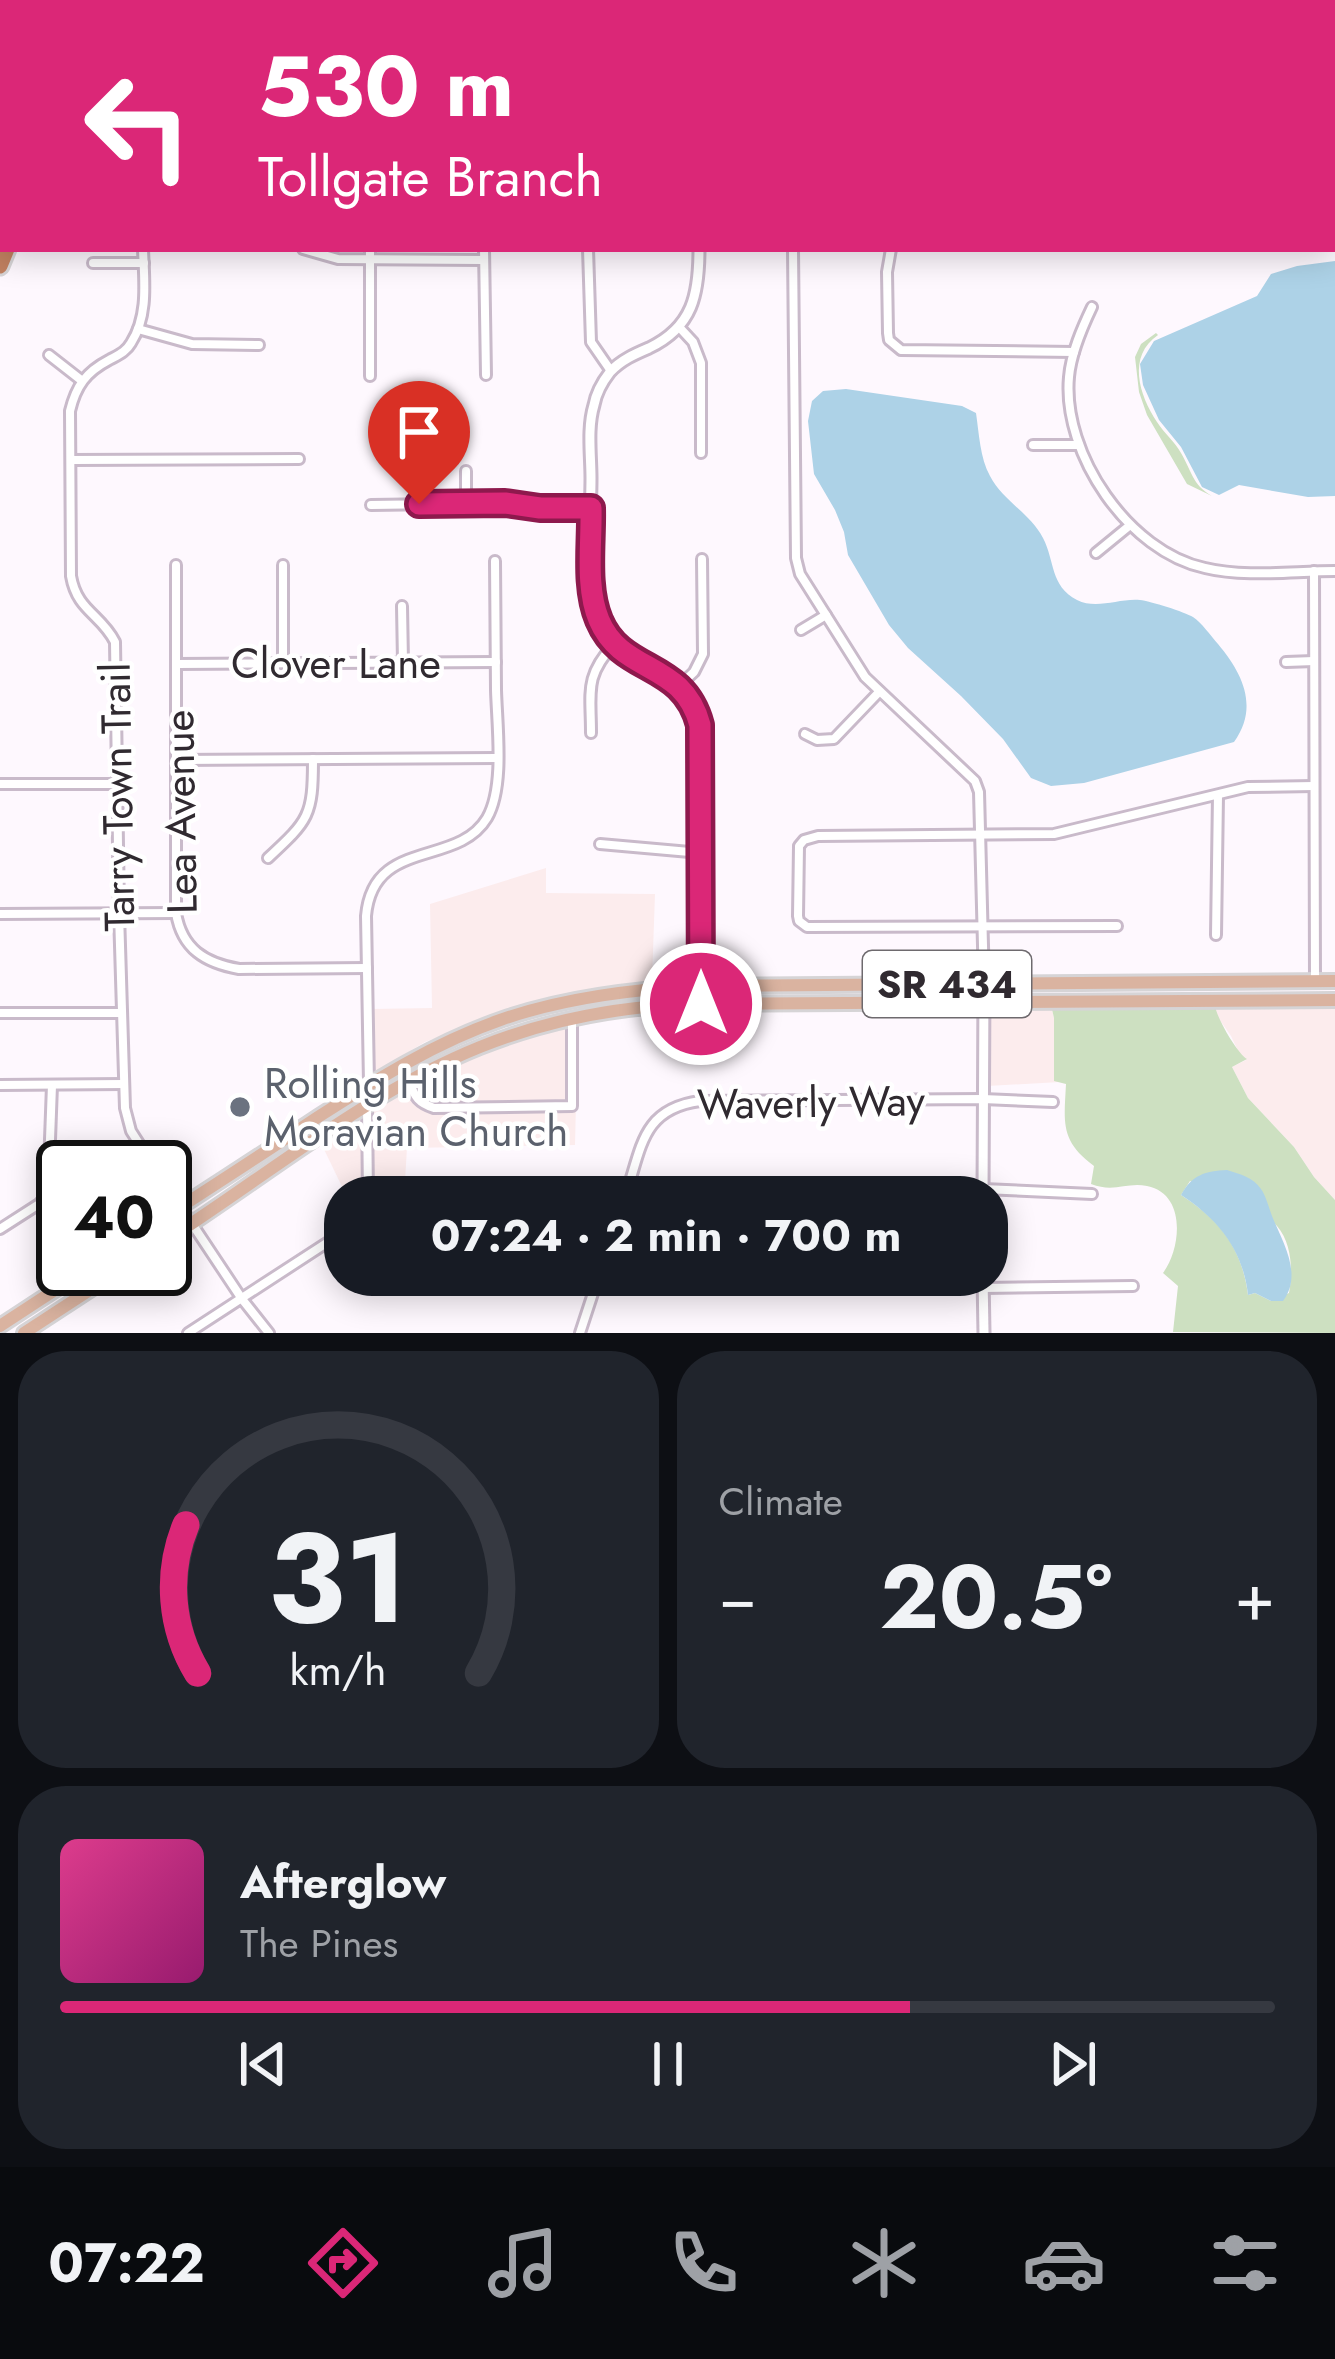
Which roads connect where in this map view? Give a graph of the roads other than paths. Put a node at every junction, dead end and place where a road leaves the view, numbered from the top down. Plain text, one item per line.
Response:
1 (143, 252) edge
2 (311, 252) edge
3 (370, 252) edge
4 (484, 252) edge
5 (589, 252) edge
6 (699, 252) edge
7 (793, 252) edge
8 (890, 252) edge
9 (370, 260) junction
10 (484, 260) junction
11 (93, 263) dead end
12 (143, 263) junction
13 (1092, 307) dead end
14 (680, 328) junction
15 (138, 329) junction
16 (259, 345) dead end
17 (1074, 352) junction
18 (50, 355) dead end
19 (611, 371) junction
20 (486, 375) dead end
21 (370, 376) dead end
22 (81, 380) junction
23 (1033, 445) dead end
24 (1079, 445) junction
25 (701, 454) dead end
26 (299, 459) dead end
27 (70, 460) junction
28 (466, 472) dead end
29 (466, 504) junction
30 (371, 505) dead end
31 (591, 508) junction
32 (1129, 526) junction
33 (1096, 553) dead end
34 (702, 559) dead end
35 (495, 561) dead end
36 (176, 565) dead end
37 (283, 565) dead end
38 (1314, 571) junction
39 (1335, 571) edge
40 (402, 605) dead end
41 (826, 615) junction
42 (801, 630) dead end
43 (614, 644) junction
44 (1314, 661) junction
45 (403, 662) junction
46 (496, 662) junction
47 (1286, 662) dead end
48 (284, 663) junction
49 (177, 664) junction
50 (679, 686) junction
51 (879, 692) junction
52 (591, 733) dead end
53 (806, 734) dead end
54 (497, 758) junction
55 (313, 759) junction
56 (176, 760) junction
57 (0, 784) edge
58 (118, 784) junction
59 (1314, 786) junction
60 (1218, 795) junction
61 (981, 835) junction
62 (601, 844) dead end
63 (702, 853) junction
64 (268, 858) dead end
65 (119, 913) junction
66 (176, 913) junction
67 (0, 914) edge
68 (1117, 926) dead end
69 (982, 928) junction
70 (1216, 935) dead end
71 (367, 968) junction
72 (1315, 981) junction
73 (1335, 981) edge
74 (984, 984) junction
75 (701, 986) junction
76 (1335, 1000) edge
77 (984, 1003) junction
78 (701, 1004) junction
79 (0, 1013) edge
80 (122, 1013) junction
81 (572, 1018) junction
82 (473, 1030) junction
83 (410, 1082) junction
84 (124, 1084) junction
85 (369, 1084) junction
86 (0, 1085) edge
87 (52, 1085) junction
88 (983, 1099) junction
89 (1053, 1102) dead end
90 (367, 1107) junction
91 (321, 1136) junction
92 (137, 1140) edge
93 (368, 1176) edge
94 (632, 1176) edge
95 (983, 1176) edge
96 (1008, 1193) edge
97 (1092, 1194) dead end
98 (192, 1200) edge
99 (193, 1223) joint
100 (0, 1228) edge
101 (324, 1245) edge
102 (1133, 1286) dead end
103 (1008, 1288) edge
104 (46, 1296) edge
105 (80, 1296) edge
106 (592, 1296) edge
107 (983, 1296) edge
108 (242, 1299) junction
109 (0, 1326) edge
110 (24, 1333) edge
111 (188, 1333) edge
112 (269, 1333) edge
113 (580, 1333) edge
114 (984, 1333) edge

1 - 12 street
2 - 9 street
3 - 9 street
4 - 10 street
5 - 19 street
6 - 14 street
7 - 41 street
8 - 17 street
9 - 10 street
9 - 21 street
10 - 20 street
11 - 12 street
12 - 15 street
13 - 17 street
14 - 19 street
14 - 25 street
15 - 16 street
15 - 22 street
17 - 24 street
18 - 22 street
19 - 31 street
22 - 27 street, Tarry Town Trail
23 - 24 street
24 - 32 street
26 - 27 street
27 - 58 street, Tarry Town Trail
28 - 29 street
29 - 30 street
29 - 31 street
31 - 43 street
32 - 33 street
32 - 38 street
34 - 50 street
35 - 46 street
36 - 49 street, Lea Avenue
37 - 48 street
38 - 39 street
38 - 44 street
40 - 45 street
41 - 42 street
41 - 51 street
43 - 50 street
43 - 52 street
44 - 47 street
44 - 59 street
45 - 46 street, Clover Lane
45 - 48 street, Clover Lane
46 - 54 street
48 - 49 street, Clover Lane
49 - 56 street, Lea Avenue
50 - 63 street
51 - 53 street
51 - 61 street
54 - 55 street
54 - 71 street
55 - 56 street
55 - 64 street
56 - 66 street, Lea Avenue
57 - 58 street
58 - 65 street, Tarry Town Trail
59 - 60 street
59 - 72 street
60 - 61 street
60 - 70 street
61 - 69 street
61 - 69 street
62 - 63 street
63 - 75 street
65 - 66 street
65 - 67 street
65 - 80 street, Tarry Town Trail
66 - 71 street, Lea Avenue
68 - 69 street
69 - 74 street
71 - 85 street
72 - 73 main road, SR 434
72 - 74 main road, SR 434
74 - 75 main road, SR 434
74 - 77 street
75 - 78 street
75 - 82 main road, SR 434
76 - 77 main road, SR 434
77 - 78 main road, SR 434
77 - 88 street
78 - 81 main road, SR 434
79 - 80 street
80 - 84 street, Tarry Town Trail
81 - 83 main road, SR 434
81 - 83 street
82 - 83 main road
82 - 85 main road, SR 434
83 - 90 main road, SR 434
84 - 87 street
84 - 92 street, Tarry Town Trail
85 - 91 main road
85 - 98 main road, SR 434
86 - 87 street
87 - 100 street
88 - 89 street, Waverly Way
88 - 94 street, Waverly Way
88 - 95 street
90 - 91 main road, SR 434
90 - 93 street
91 - 99 main road, SR 434
96 - 97 street
99 - 108 street
101 - 108 street
102 - 103 street
104 - 109 main road
105 - 110 main road
106 - 113 street
107 - 114 street
108 - 111 street
108 - 112 street

